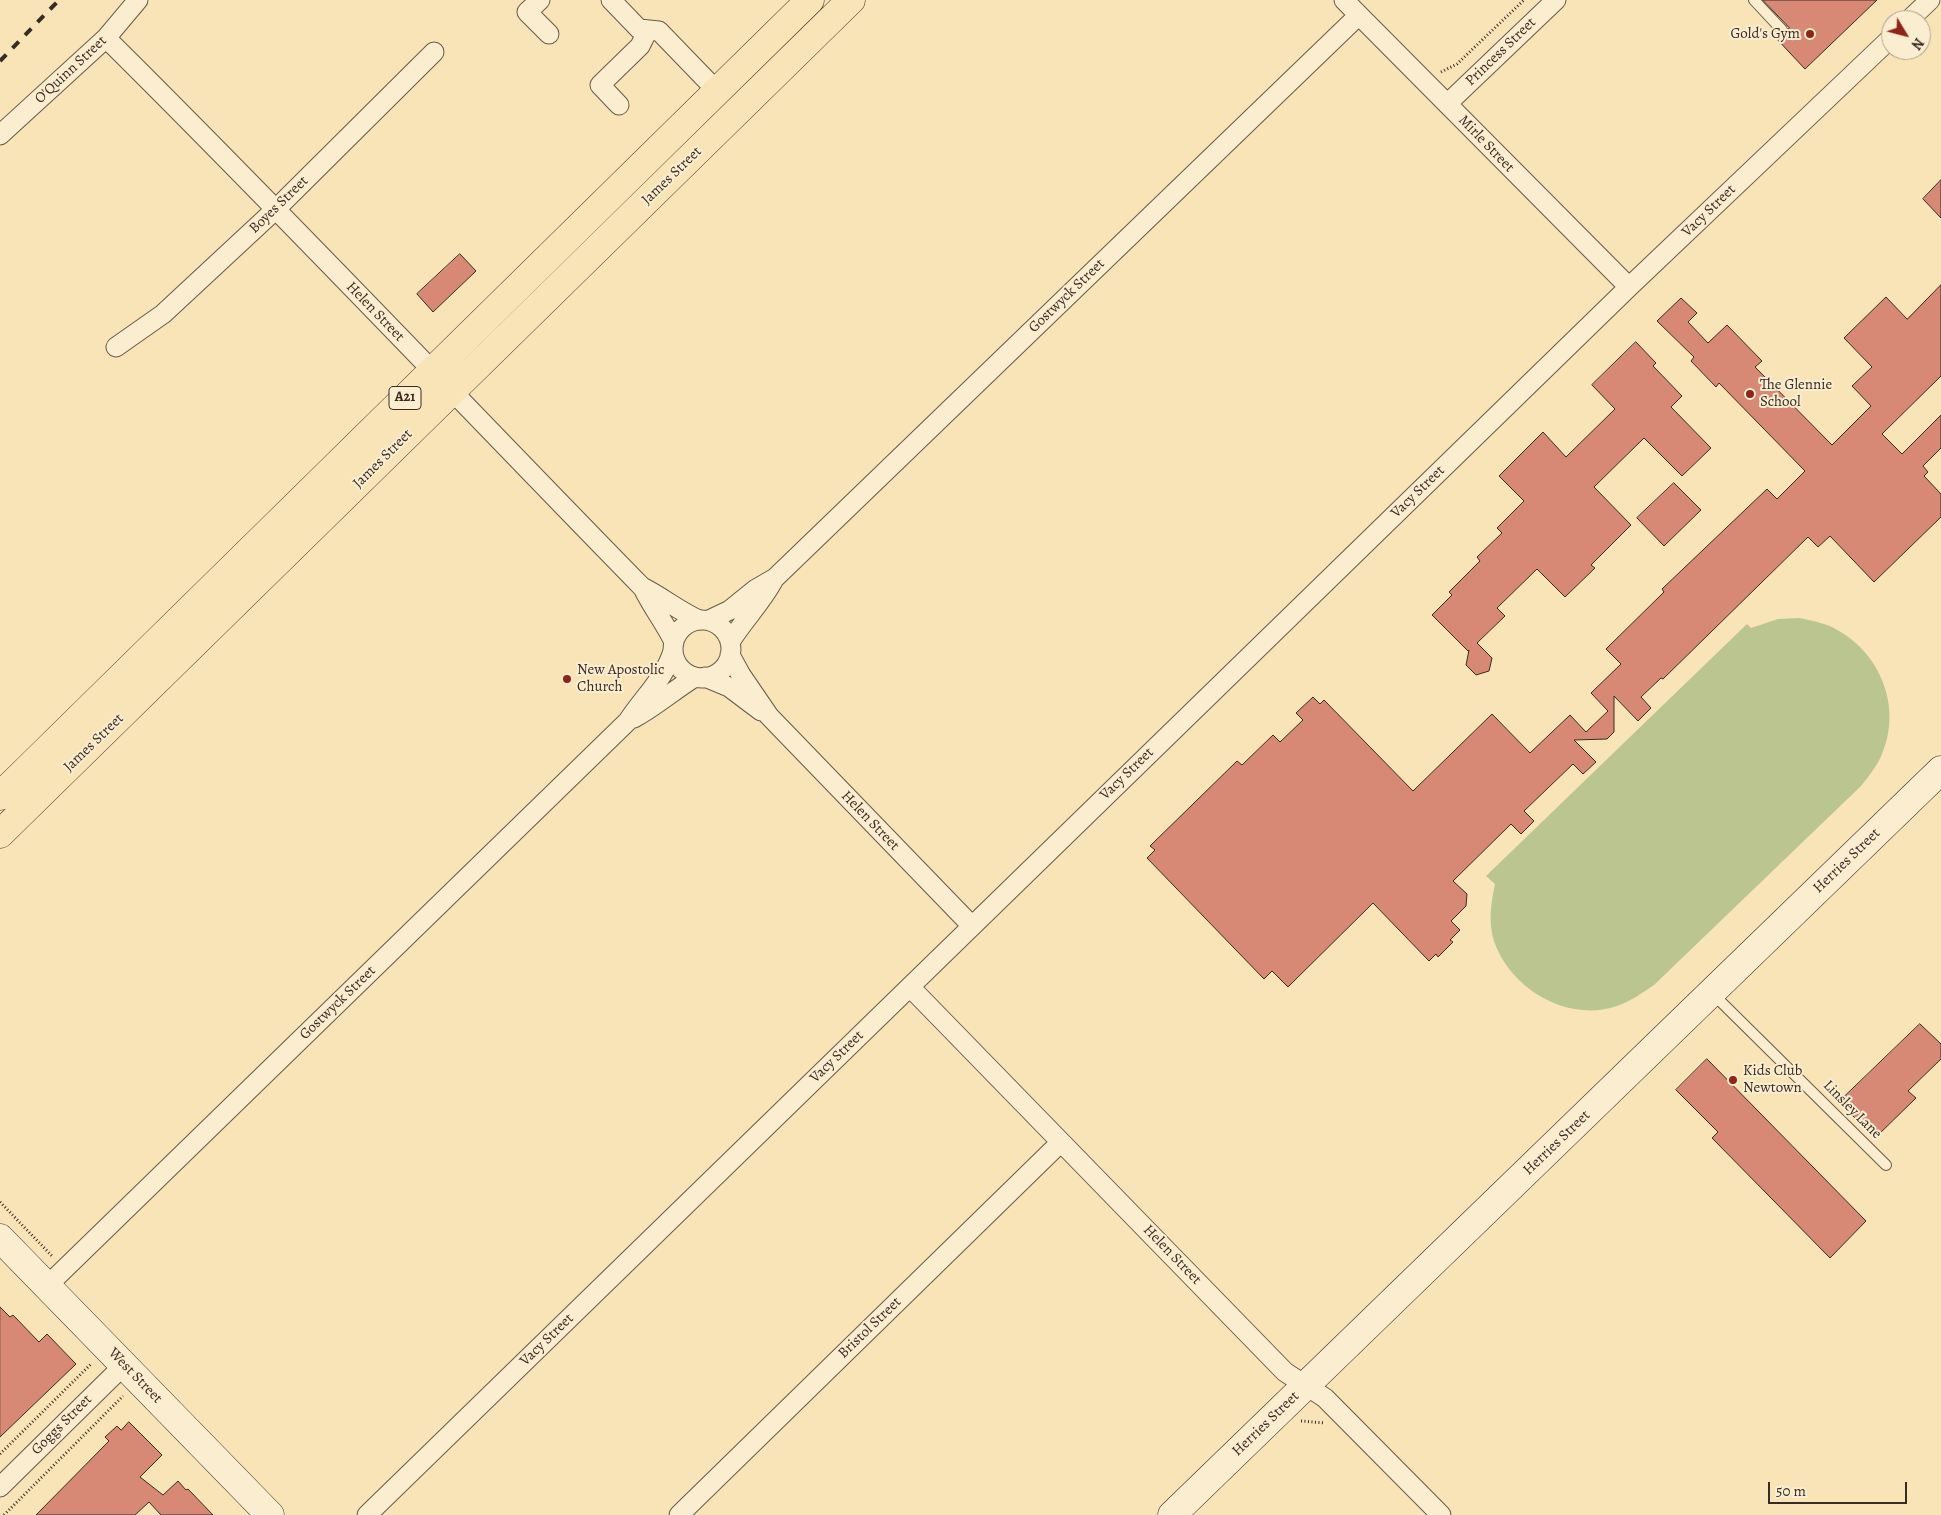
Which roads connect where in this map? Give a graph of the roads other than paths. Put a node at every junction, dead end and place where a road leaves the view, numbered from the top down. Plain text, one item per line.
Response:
1 (138, 0) edge
2 (540, 0) edge
3 (611, 0) edge
4 (810, 0) edge
5 (851, 0) edge
6 (1344, 0) edge
7 (1556, 0) edge
8 (1754, 0) edge
9 (1930, 0) edge
10 (1920, 10) edge
11 (1358, 15) junction
12 (648, 30) junction
13 (1782, 30) dead end
14 (549, 34) dead end
15 (106, 38) junction
16 (1881, 48) edge
17 (434, 52) dead end
18 (717, 92) junction
19 (1447, 104) junction
20 (620, 105) dead end
21 (0, 135) edge
22 (276, 209) junction
23 (1628, 288) junction
24 (116, 347) dead end
25 (432, 371) junction
26 (451, 392) junction
27 (775, 578) junction
28 (642, 587) junction
29 (704, 620) junction
30 (673, 647) junction
31 (730, 649) junction
32 (700, 677) junction
33 (769, 716) junction
34 (628, 721) junction
35 (1941, 770) edge
36 (0, 796) edge
37 (0, 834) edge
38 (972, 925) junction
39 (910, 987) junction
40 (1711, 992) junction
41 (1061, 1142) junction
42 (1886, 1165) dead end
43 (0, 1238) edge
44 (56, 1278) junction
45 (124, 1364) junction
46 (1306, 1386) junction
47 (0, 1487) edge
48 (270, 1515) edge
49 (367, 1515) edge
50 (679, 1515) edge
51 (1172, 1515) edge
52 (1441, 1515) edge

1 - 15 street, O'Quinn Street
2 - 14 street
3 - 12 street
4 - 18 highway, James Street / A21
5 - 26 highway, James Street / A21
6 - 11 street, Mirle Street
7 - 19 street, Princess Street
8 - 13 lane
9 - 10 street
11 - 19 street, Mirle Street
11 - 27 street, Gostwyck Street
12 - 18 street
12 - 20 street
15 - 21 street, O'Quinn Street
15 - 22 street, Helen Street
16 - 23 street, Vacy Street
17 - 22 street, Boyes Street
18 - 25 highway, James Street / A21
19 - 23 street, Mirle Street
22 - 24 street, Boyes Street
22 - 25 street, Helen Street
23 - 38 street, Vacy Street
25 - 26 street, Helen Street
25 - 36 highway, James Street / A21
26 - 28 street, Helen Street
26 - 37 highway, James Street / A21
27 - 29 street, Gostwyck Street
27 - 31 street, Gostwyck Street
28 - 29 street, Helen Street
28 - 30 street, Helen Street
29 - 30 street
29 - 31 street
30 - 32 street
30 - 34 street, Gostwyck Street
31 - 32 street
31 - 33 street, Helen Street
32 - 33 street, Helen Street
32 - 34 street, Gostwyck Street
33 - 38 street, Helen Street
34 - 44 street, Gostwyck Street
35 - 40 street, Herries Street
38 - 39 street, Vacy Street
39 - 41 street, Helen Street
39 - 49 street, Vacy Street
40 - 42 lane, Linsley Lane
40 - 46 street, Herries Street
41 - 46 street, Helen Street
41 - 50 street, Bristol Street
43 - 44 street, West Street
44 - 45 street, West Street
45 - 47 street, Goggs Street
45 - 48 street, West Street
46 - 51 street, Herries Street
46 - 52 street, Helen Street

